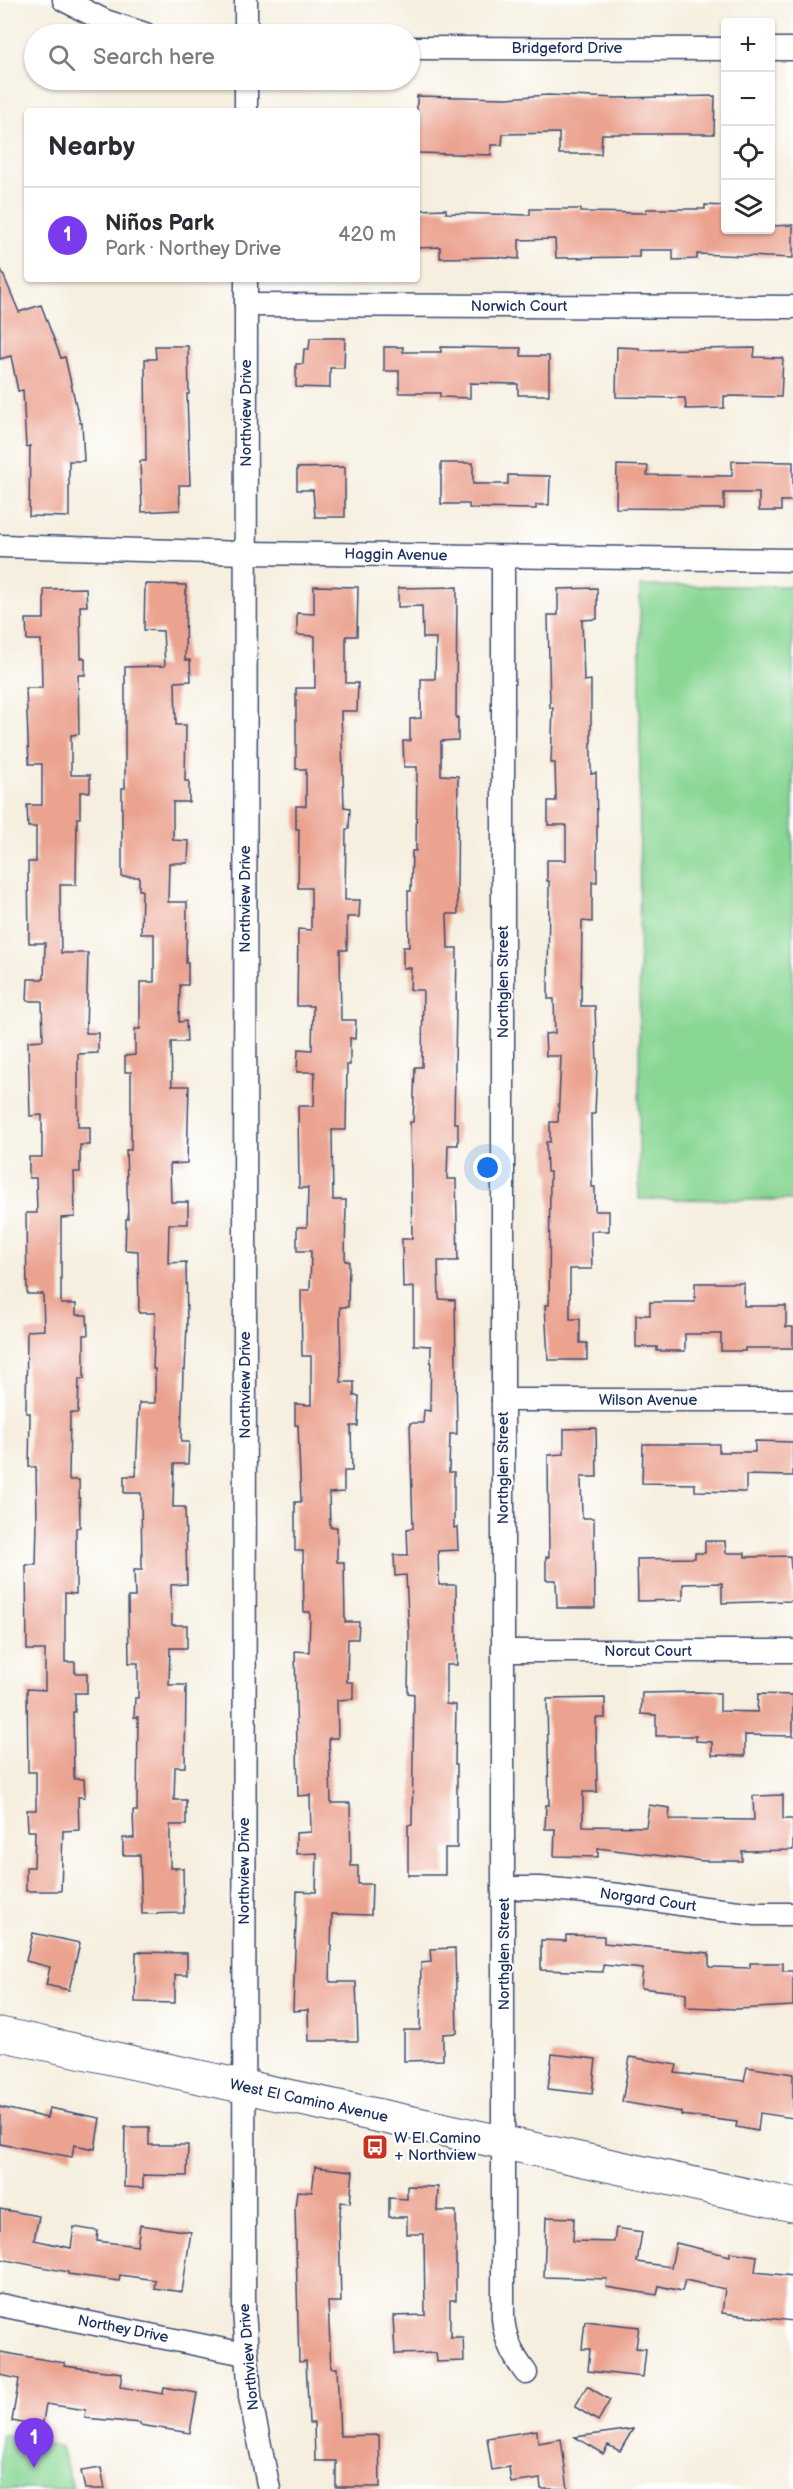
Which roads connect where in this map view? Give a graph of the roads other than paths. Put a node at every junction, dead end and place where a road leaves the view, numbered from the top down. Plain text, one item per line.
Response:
1 (64, 0) edge
2 (246, 0) edge
3 (114, 24) edge
4 (246, 24) edge
5 (420, 48) edge
6 (721, 49) edge
7 (775, 49) edge
8 (793, 49) edge
9 (246, 90) edge
10 (246, 108) edge
11 (246, 282) edge
12 (246, 304) junction
13 (793, 307) edge
14 (0, 546) edge
15 (246, 553) junction
16 (503, 557) junction
17 (793, 560) edge
18 (503, 1400) junction
19 (793, 1400) edge
20 (503, 1651) junction
21 (793, 1651) edge
22 (504, 1888) junction
23 (793, 1914) edge
24 (0, 2034) edge
25 (244, 2087) junction
26 (503, 2143) junction
27 (793, 2205) edge
28 (0, 2305) edge
29 (245, 2354) junction
30 (526, 2373) dead end
31 (270, 2489) edge

1 - 3 street
2 - 4 street
5 - 6 street, Bridgeford Drive
7 - 8 street
9 - 10 street
11 - 12 street, Northview Drive
12 - 13 street, Norwich Court
12 - 15 street, Northview Drive
14 - 15 street, Haggin Avenue
15 - 16 street, Haggin Avenue
15 - 25 street, Northview Drive
16 - 17 street, Haggin Avenue
16 - 18 street, Northglen Street
18 - 19 street, Wilson Avenue
18 - 20 street, Northglen Street
20 - 21 street, Norcut Court
20 - 22 street, Northglen Street
22 - 23 street, Norgard Court
22 - 26 street, Northglen Street
24 - 25 main road, West El Camino Avenue
25 - 26 main road, West El Camino Avenue
25 - 29 street, Northview Drive
26 - 27 main road, West El Camino Avenue
26 - 30 street, Northglen Street
28 - 29 street, Northey Drive
29 - 31 street, Northview Drive

